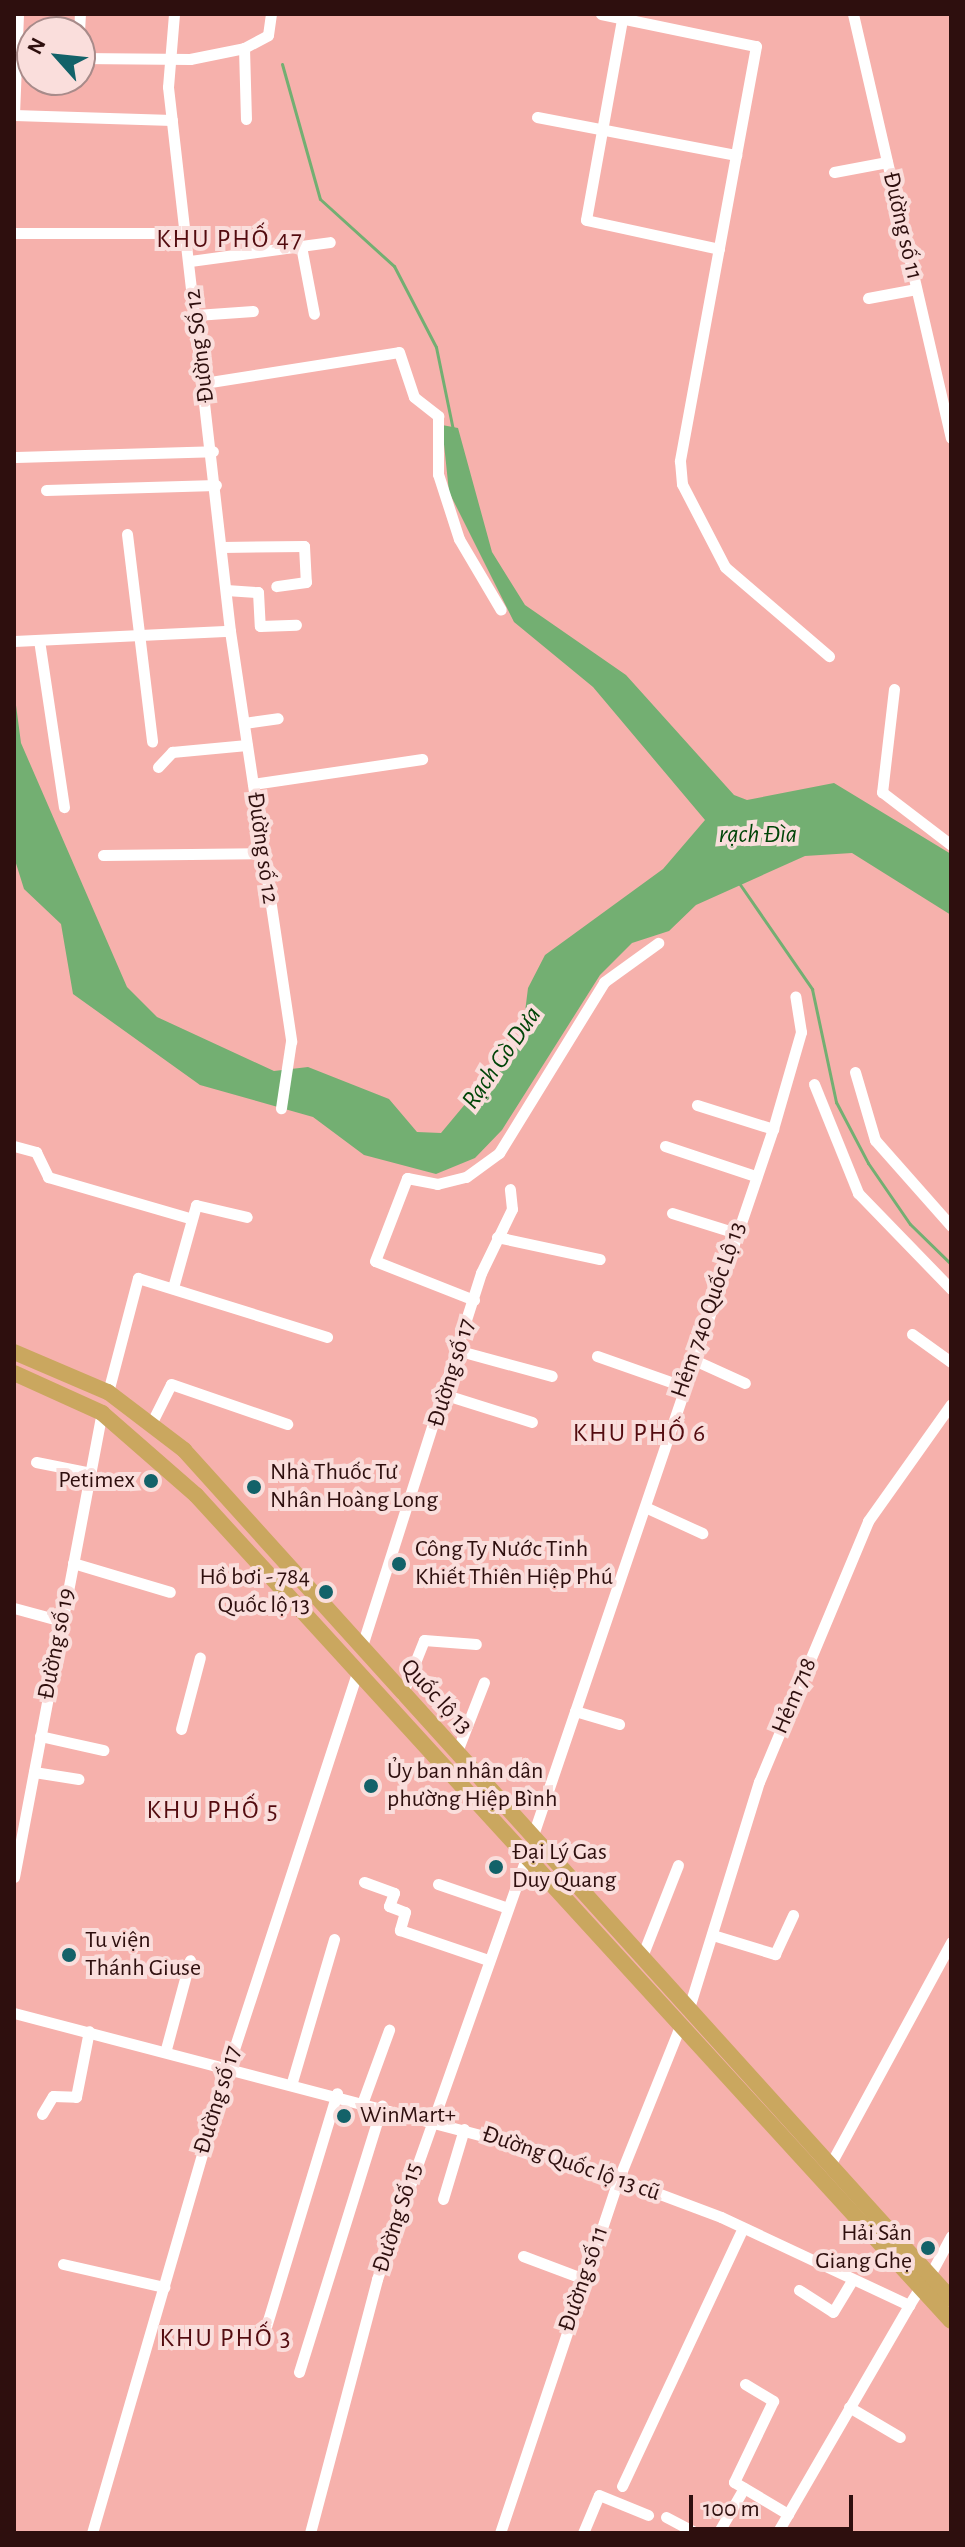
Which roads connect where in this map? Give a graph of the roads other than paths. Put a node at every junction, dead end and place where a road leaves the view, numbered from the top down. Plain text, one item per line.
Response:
1 (18, 14) edge
2 (174, 14) edge
3 (271, 14) edge
4 (601, 14) edge
5 (853, 14) edge
6 (623, 16) edge
7 (244, 48) junction
8 (15, 57) edge
9 (96, 58) edge
10 (170, 60) junction
11 (14, 114) edge
12 (537, 117) dead end
13 (246, 119) dead end
14 (172, 120) junction
15 (604, 129) junction
16 (736, 155) junction
17 (887, 162) junction
18 (834, 172) dead end
19 (14, 233) edge
20 (186, 233) junction
21 (330, 242) dead end
22 (301, 246) junction
23 (719, 249) junction
24 (190, 261) junction
25 (916, 289) junction
26 (868, 298) dead end
27 (253, 311) dead end
28 (314, 314) dead end
29 (196, 315) junction
30 (204, 383) junction
31 (951, 438) edge
32 (213, 451) junction
33 (16, 457) edge
34 (216, 485) junction
35 (46, 490) dead end
36 (127, 534) dead end
37 (222, 547) junction
38 (276, 586) dead end
39 (226, 590) junction
40 (501, 610) dead end
41 (296, 625) dead end
42 (230, 631) junction
43 (135, 636) junction
44 (39, 640) junction
45 (18, 641) edge
46 (829, 656) dead end
47 (894, 689) dead end
48 (278, 718) dead end
49 (244, 723) junction
50 (152, 741) dead end
51 (247, 745) junction
52 (422, 759) dead end
53 (158, 767) dead end
54 (253, 784) junction
55 (64, 807) dead end
56 (951, 845) edge
57 (262, 853) junction
58 (103, 855) dead end
59 (658, 943) dead end
60 (795, 996) dead end
61 (855, 1072) dead end
62 (814, 1084) dead end
63 (697, 1105) dead end
64 (281, 1108) dead end
65 (773, 1129) junction
66 (14, 1146) edge
67 (665, 1146) dead end
68 (755, 1176) junction
69 (510, 1189) dead end
70 (672, 1213) dead end
71 (247, 1217) dead end
72 (189, 1218) junction
73 (951, 1226) edge
74 (736, 1233) junction
75 (497, 1237) junction
76 (600, 1259) dead end
77 (174, 1284) junction
78 (951, 1289) edge
79 (474, 1300) junction
80 (912, 1334) dead end
81 (327, 1337) dead end
82 (460, 1351) junction
83 (14, 1352) edge
84 (597, 1356) dead end
85 (692, 1359) junction
86 (951, 1362) edge
87 (14, 1373) edge
88 (552, 1376) dead end
89 (745, 1383) dead end
90 (682, 1386) junction
91 (108, 1392) junction
92 (446, 1395) junction
93 (951, 1404) edge
94 (102, 1413) junction
95 (152, 1422) junction
96 (532, 1422) dead end
97 (287, 1424) dead end
98 (36, 1462) dead end
99 (91, 1473) junction
100 (645, 1507) junction
101 (702, 1533) dead end
102 (73, 1563) junction
103 (170, 1592) dead end
104 (14, 1608) edge
105 (62, 1621) junction
106 (476, 1644) dead end
107 (361, 1650) junction
108 (200, 1657) dead end
109 (357, 1672) junction
110 (484, 1682) dead end
111 (402, 1695) junction
112 (575, 1711) junction
113 (619, 1724) dead end
114 (181, 1729) dead end
115 (40, 1736) junction
116 (103, 1750) dead end
117 (456, 1754) junction
118 (34, 1772) junction
119 (78, 1779) dead end
120 (532, 1838) junction
121 (526, 1859) junction
122 (678, 1865) dead end
123 (14, 1877) edge
124 (364, 1882) dead end
125 (438, 1884) dead end
126 (508, 1908) junction
127 (793, 1915) dead end
128 (716, 1936) junction
129 (334, 1939) dead end
130 (951, 1942) edge
131 (641, 1959) junction
132 (190, 1960) dead end
133 (488, 1960) junction
134 (688, 2012) junction
135 (14, 2013) edge
136 (679, 2029) junction
137 (389, 2030) dead end
138 (89, 2031) junction
139 (166, 2049) junction
140 (229, 2065) junction
141 (292, 2082) junction
142 (337, 2093) junction
143 (363, 2101) junction
144 (382, 2106) junction
145 (42, 2114) dead end
146 (429, 2119) junction
147 (464, 2129) junction
148 (829, 2167) junction
149 (619, 2178) junction
150 (443, 2199) dead end
151 (743, 2228) junction
152 (951, 2236) edge
153 (523, 2256) dead end
154 (63, 2264) dead end
155 (930, 2275) junction
156 (584, 2279) junction
157 (852, 2280) junction
158 (164, 2287) junction
159 (919, 2289) junction
160 (799, 2290) dead end
161 (951, 2299) edge
162 (909, 2305) junction
163 (951, 2321) edge
164 (262, 2340) dead end
165 (299, 2372) dead end
166 (745, 2384) dead end
167 (849, 2407) junction
168 (900, 2437) dead end
169 (622, 2486) dead end
170 (744, 2488) junction
171 (788, 2514) junction
172 (648, 2515) dead end
173 (666, 2517) dead end
174 (780, 2532) edge
175 (92, 2533) edge
176 (310, 2533) edge
177 (500, 2533) edge
178 (583, 2533) edge
179 (696, 2533) edge
180 (718, 2533) edge

1 - 8 street
2 - 10 street, Đường Số 12
3 - 7 street
4 - 6 street
5 - 17 street, Đường số 11
6 - 15 street
6 - 16 street
7 - 10 street
7 - 13 street
8 - 11 street
9 - 10 street
10 - 14 street, Đường Số 12
11 - 14 street
12 - 15 street
14 - 20 street, Đường Số 12
15 - 16 street
15 - 23 street
16 - 23 street
17 - 18 street
17 - 25 street, Đường số 11
19 - 20 street
20 - 24 street, Đường Số 12
21 - 22 street
22 - 24 street
22 - 28 street
23 - 46 street
24 - 29 street, Đường Số 12
25 - 26 street
25 - 31 street, Đường số 11
27 - 29 street
29 - 30 street, Đường Số 12
30 - 32 street, Đường Số 12
30 - 40 street
32 - 33 street
32 - 34 street, Đường Số 12
34 - 35 street
34 - 37 street, Đường Số 12
36 - 43 street
37 - 38 street
37 - 39 street, Đường Số 12
39 - 41 street
39 - 42 street, Đường Số 12
42 - 43 street
42 - 49 street, Đường số 12
43 - 44 street
43 - 50 street
44 - 45 street
44 - 55 street
47 - 56 street
48 - 49 street
49 - 51 street, Đường số 12
51 - 53 street
51 - 54 street, Đường số 12
52 - 54 street
54 - 57 street, Đường số 12
57 - 58 street
57 - 64 street, Đường số 12
59 - 79 street
60 - 65 street, Hẻm 740 Quốc Lộ 13
61 - 73 street
62 - 78 street
63 - 65 street
65 - 68 street, Hẻm 740 Quốc Lộ 13
66 - 72 street
67 - 68 street
68 - 74 street, Hẻm 740 Quốc Lộ 13
69 - 75 street, Đường số 17
70 - 74 street
71 - 72 street
72 - 77 street
74 - 85 street, Hẻm 740 Quốc Lộ 13
75 - 76 street
75 - 79 street, Đường số 17
77 - 81 street
77 - 91 street
79 - 82 street, Đường số 17
80 - 86 street
82 - 88 street
82 - 92 street, Đường số 17
83 - 91 highway, Quốc lộ 13
84 - 90 street
85 - 89 street
85 - 90 street, Hẻm 740 Quốc Lộ 13
87 - 94 highway, Quốc lộ 13
90 - 100 street, Hẻm 740 Quốc Lộ 13
91 - 95 highway, Quốc lộ 13
92 - 96 street
92 - 107 street, Đường số 17
93 - 128 street, Hẻm 718
94 - 99 street, Đường số 19
94 - 109 highway, Quốc lộ 13
95 - 97 street
95 - 107 highway, Quốc lộ 13
98 - 99 street
99 - 102 street, Đường số 19
100 - 101 street
100 - 112 street, Hẻm 740 Quốc Lộ 13
102 - 103 street
102 - 105 street, Đường số 19
104 - 105 street
105 - 115 street, Đường số 19
106 - 111 street
107 - 111 highway, Quốc lộ 13
108 - 114 street
109 - 121 highway, Quốc lộ 13
109 - 140 street, Đường số 17
110 - 117 street
111 - 117 highway, Quốc lộ 13
112 - 113 street
112 - 120 street, Hẻm 740 Quốc Lộ 13
115 - 116 street
115 - 118 street, Đường số 19
117 - 120 highway, Quốc lộ 13
118 - 119 street
118 - 123 street, Đường số 19
120 - 131 highway, Quốc lộ 13
121 - 126 street, Đường Số 15
121 - 136 highway, Quốc lộ 13
122 - 131 street
124 - 133 street
125 - 126 street
126 - 133 street, Đường Số 15
127 - 128 street
128 - 134 street, Hẻm 718
129 - 141 street
130 - 148 street
131 - 134 highway, Quốc lộ 13
132 - 139 street
133 - 146 street, Đường Số 15
134 - 148 highway, Quốc lộ 13
135 - 138 street, Đường Quốc lộ 13 cũ
136 - 149 street, Đường số 11
136 - 159 highway, Quốc lộ 13
137 - 143 street
138 - 139 street, Đường Quốc lộ 13 cũ
138 - 145 street
139 - 140 street, Đường Quốc lộ 13 cũ
140 - 141 street, Đường Quốc lộ 13 cũ
140 - 158 street, Đường số 17
141 - 142 street, Đường Quốc lộ 13 cũ
142 - 143 street, Đường Quốc lộ 13 cũ
142 - 164 street
143 - 144 street, Đường Quốc lộ 13 cũ
144 - 146 street, Đường Quốc lộ 13 cũ
144 - 165 street
146 - 147 street, Đường Quốc lộ 13 cũ
146 - 176 street, Đường Số 15
147 - 149 street, Đường Quốc lộ 13 cũ
147 - 150 street
148 - 155 highway, Quốc lộ 13
149 - 151 street, Đường Quốc lộ 13 cũ
149 - 156 street, Đường số 11
151 - 157 street, Đường Quốc lộ 13 cũ
151 - 169 street
152 - 155 street
153 - 156 street
154 - 158 street
155 - 159 highway
155 - 161 highway, Quốc lộ 13
156 - 177 street, Đường số 11
157 - 160 street
157 - 162 street, Đường Quốc lộ 13 cũ
158 - 175 street, Đường số 17
159 - 162 street
159 - 163 highway, Quốc lộ 13
162 - 167 street
166 - 170 street
167 - 168 street
167 - 171 street
170 - 171 street
170 - 180 street
171 - 174 street
172 - 178 street
173 - 179 street

